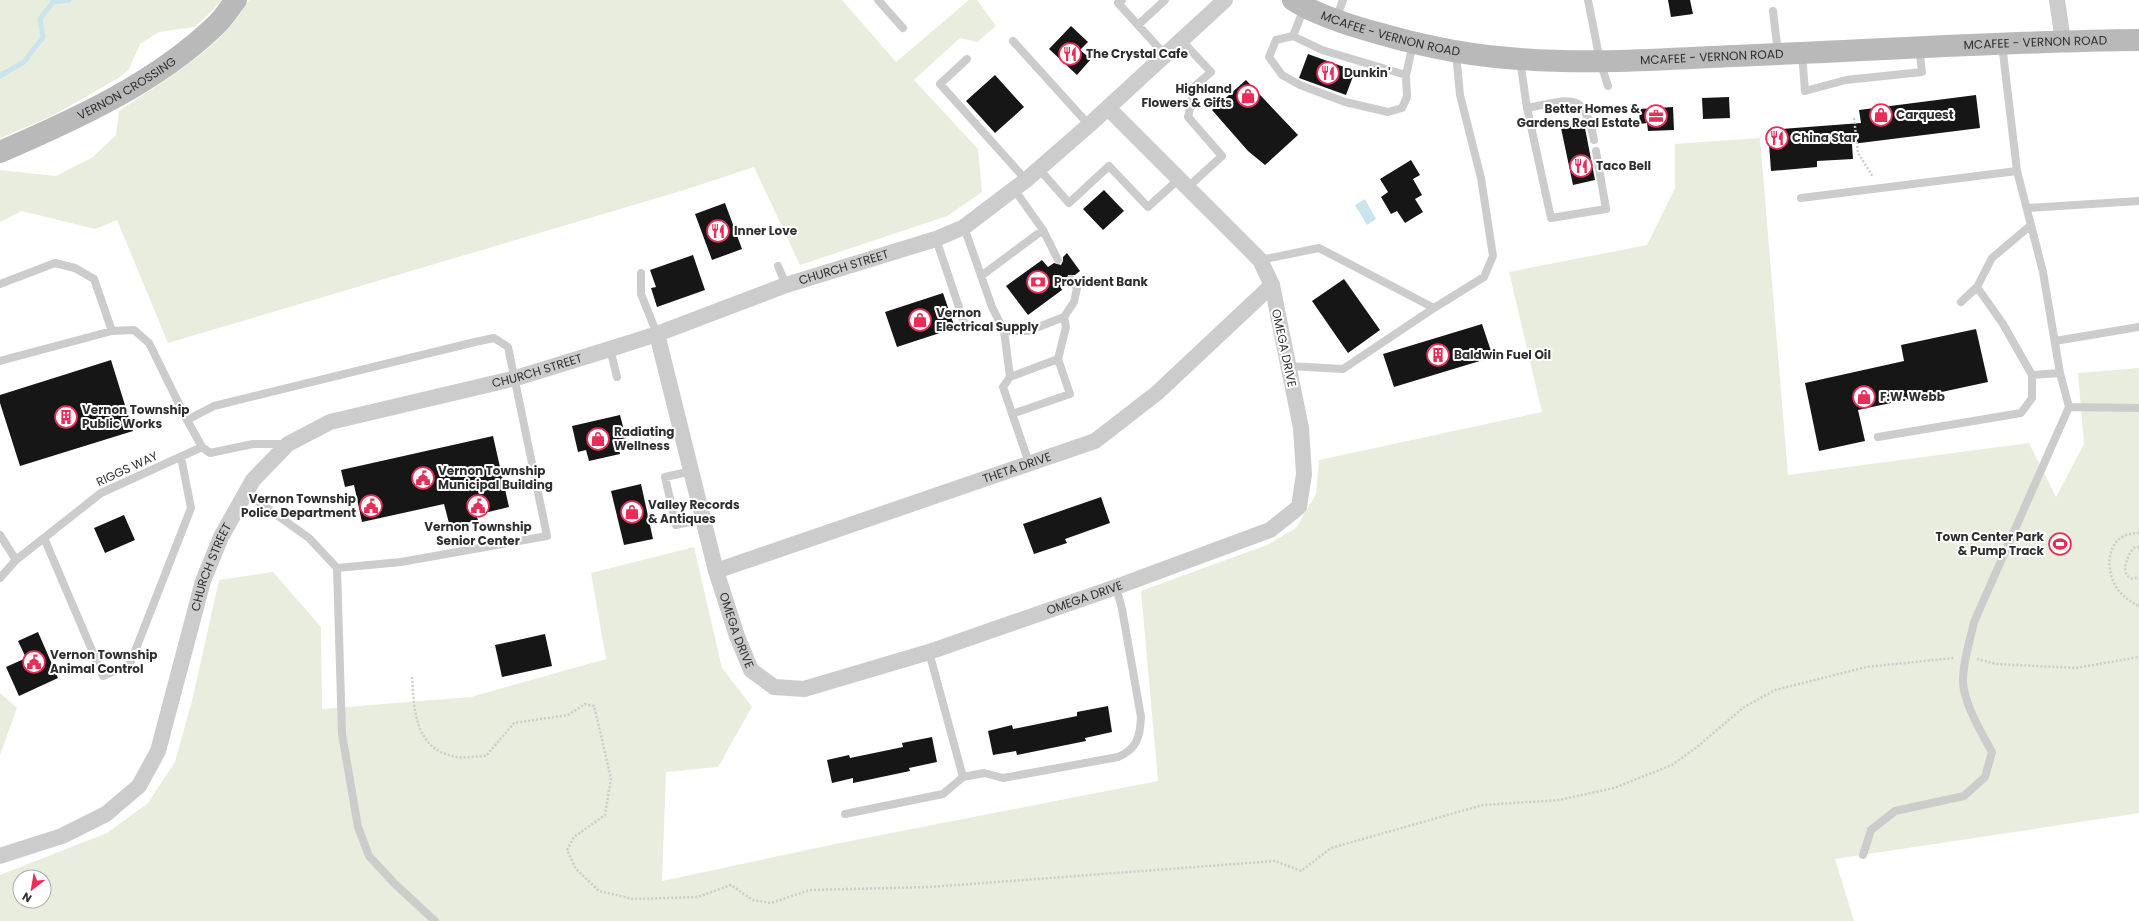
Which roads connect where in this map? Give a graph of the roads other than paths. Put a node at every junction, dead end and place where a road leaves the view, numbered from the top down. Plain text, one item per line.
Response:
1 (236, 0) edge
2 (878, 0) edge
3 (1122, 0) edge
4 (1165, 0) edge
5 (1225, 0) edge
6 (1589, 0) edge
7 (2057, 0) edge
8 (1299, 4) edge
9 (1340, 10) edge
10 (1774, 11) dead end
11 (1138, 25) junction
12 (903, 28) dead end
13 (1293, 36) junction
14 (2139, 40) edge
15 (1013, 41) dead end
16 (1182, 41) junction
17 (2064, 41) junction
18 (1413, 43) junction
19 (2001, 43) junction
20 (1919, 47) junction
21 (1456, 52) junction
22 (1802, 53) junction
23 (1778, 54) junction
24 (1166, 56) junction
25 (967, 59) dead end
26 (1520, 59) junction
27 (1600, 61) junction
28 (1406, 75) junction
29 (1608, 86) dead end
30 (1108, 108) junction
31 (1527, 108) junction
32 (1089, 125) junction
33 (1594, 140) dead end
34 (1596, 151) dead end
35 (0, 152) edge
36 (1039, 169) junction
37 (2017, 171) junction
38 (1026, 180) junction
39 (1184, 183) junction
40 (1014, 190) junction
41 (1801, 198) dead end
42 (2139, 201) edge
43 (2027, 208) junction
44 (2031, 225) junction
45 (964, 227) junction
46 (1043, 230) junction
47 (936, 239) junction
48 (1058, 260) dead end
49 (1260, 260) junction
50 (778, 266) dead end
51 (641, 273) dead end
52 (981, 276) junction
53 (1071, 278) dead end
54 (0, 284) edge
55 (786, 285) junction
56 (1272, 285) junction
57 (1977, 287) junction
58 (1961, 302) dead end
59 (1434, 308) junction
60 (1064, 317) junction
61 (965, 325) dead end
62 (2139, 327) edge
63 (112, 331) junction
64 (1004, 331) junction
65 (657, 334) junction
66 (2055, 341) junction
67 (610, 349) junction
68 (1058, 359) junction
69 (0, 361) edge
70 (1288, 366) junction
71 (2060, 373) junction
72 (2032, 375) junction
73 (617, 377) dead end
74 (516, 378) junction
75 (1010, 378) junction
76 (2069, 407) junction
77 (2139, 408) edge
78 (1012, 414) junction
79 (187, 420) junction
80 (1878, 437) dead end
81 (288, 444) junction
82 (202, 447) junction
83 (181, 457) junction
84 (1029, 463) junction
85 (692, 471) junction
86 (246, 494) junction
87 (703, 519) junction
88 (0, 535) edge
89 (44, 538) junction
90 (16, 560) junction
91 (337, 568) junction
92 (716, 571) junction
93 (0, 578) edge
94 (1116, 588) junction
95 (929, 652) junction
96 (962, 776) junction
97 (845, 814) dead end
98 (1863, 854) dead end
99 (0, 856) edge
100 (435, 921) edge

1 - 35 main road, VERNON CROSSING
2 - 12 lane
3 - 11 lane
4 - 11 lane
5 - 16 street, CHURCH STREET
6 - 27 lane
7 - 17 street
8 - 9 main road, MCAFEE - VERNON ROAD
8 - 13 lane
9 - 18 main road, MCAFEE - VERNON ROAD
10 - 23 lane
11 - 24 lane
13 - 28 lane
13 - 28 lane
14 - 17 main road, MCAFEE - VERNON ROAD
15 - 32 lane
16 - 24 street, CHURCH STREET
16 - 39 lane
17 - 19 main road, MCAFEE - VERNON ROAD
18 - 21 main road, MCAFEE - VERNON ROAD
18 - 28 lane
19 - 20 main road, MCAFEE - VERNON ROAD
19 - 37 lane
20 - 22 main road, MCAFEE - VERNON ROAD
20 - 22 lane
21 - 26 main road, MCAFEE - VERNON ROAD
21 - 59 lane
22 - 23 main road, MCAFEE - VERNON ROAD
23 - 27 main road, MCAFEE - VERNON ROAD
24 - 30 street, CHURCH STREET
25 - 38 lane
26 - 27 main road, MCAFEE - VERNON ROAD
26 - 31 lane
27 - 29 lane
30 - 32 street, CHURCH STREET
30 - 39 street, OMEGA DRIVE
31 - 33 lane
31 - 34 lane
32 - 36 street, CHURCH STREET
36 - 38 street, CHURCH STREET
36 - 39 lane
37 - 41 lane
37 - 43 lane
38 - 40 street, CHURCH STREET
39 - 49 street, OMEGA DRIVE
40 - 45 street, CHURCH STREET
40 - 46 lane
42 - 43 lane
43 - 44 lane
44 - 57 lane
44 - 66 lane
45 - 47 street, CHURCH STREET
45 - 52 lane
46 - 48 lane
46 - 52 lane
47 - 55 street, CHURCH STREET
47 - 61 lane
49 - 56 street, OMEGA DRIVE
49 - 59 lane
50 - 55 lane
51 - 65 lane
52 - 64 lane
53 - 60 lane
54 - 63 lane
55 - 65 street, CHURCH STREET
56 - 70 street, OMEGA DRIVE
56 - 84 street, THETA DRIVE
57 - 58 lane
57 - 72 lane
59 - 70 lane
60 - 64 lane
60 - 68 lane
62 - 66 lane
63 - 69 lane
63 - 79 lane
64 - 75 lane
65 - 67 street, CHURCH STREET
65 - 85 street, OMEGA DRIVE
66 - 71 lane
67 - 73 lane
67 - 74 street, CHURCH STREET
68 - 75 lane
68 - 78 lane
70 - 94 street, OMEGA DRIVE
71 - 72 lane
71 - 76 lane
72 - 80 lane
74 - 79 lane
74 - 81 street, CHURCH STREET
74 - 91 lane
75 - 78 lane
76 - 77 lane
76 - 98 lane
78 - 84 lane
79 - 82 lane
81 - 82 lane
81 - 86 street, CHURCH STREET
82 - 83 lane, RIGGS WAY
83 - 89 lane, RIGGS WAY
83 - 89 lane
84 - 92 street, THETA DRIVE
85 - 87 street, OMEGA DRIVE
85 - 87 lane
86 - 91 lane
86 - 99 street, CHURCH STREET
87 - 92 street, OMEGA DRIVE
88 - 90 lane
89 - 90 lane, RIGGS WAY
90 - 93 lane, RIGGS WAY
91 - 100 lane
92 - 95 street, OMEGA DRIVE
94 - 95 street, OMEGA DRIVE
94 - 96 lane
95 - 96 lane
96 - 97 lane

